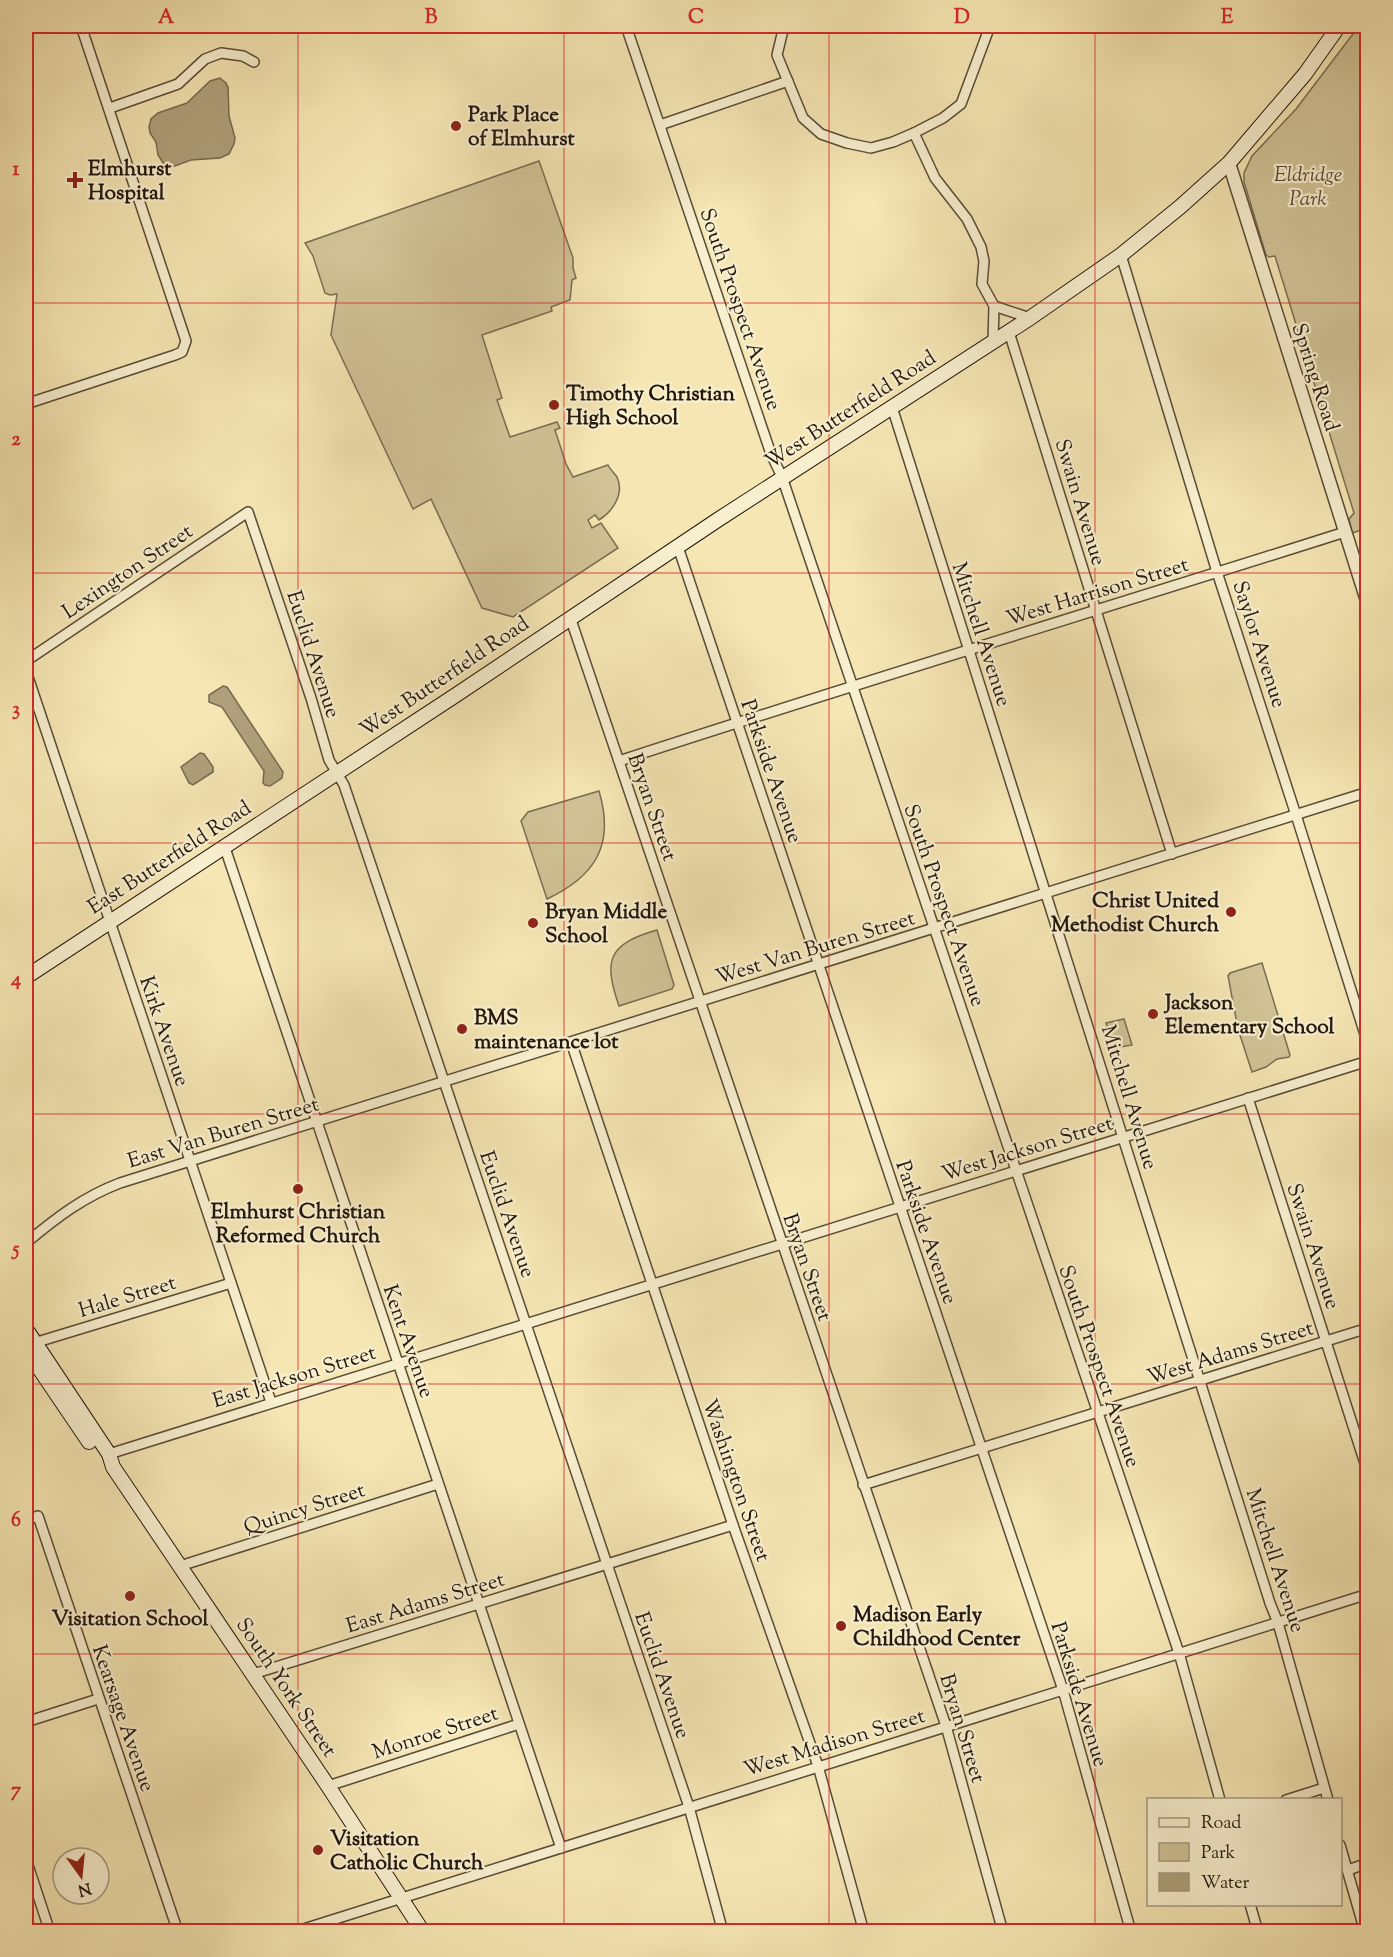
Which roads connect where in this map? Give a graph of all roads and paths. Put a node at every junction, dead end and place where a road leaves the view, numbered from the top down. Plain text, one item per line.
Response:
1 (81, 26) edge
2 (626, 26) edge
3 (784, 26) edge
4 (990, 26) edge
5 (1340, 26) edge
6 (254, 62) dead end
7 (788, 81) junction
8 (110, 108) junction
9 (660, 125) junction
10 (914, 133) junction
11 (1229, 163) junction
12 (1121, 255) junction
13 (994, 306) junction
14 (1030, 318) junction
15 (1009, 332) junction
16 (993, 342) junction
17 (26, 404) edge
18 (892, 407) junction
19 (782, 477) junction
20 (248, 512) joint
21 (1345, 532) junction
22 (678, 547) junction
23 (1217, 572) junction
24 (1368, 604) edge
25 (1096, 610) junction
26 (570, 617) junction
27 (968, 651) junction
28 (26, 661) edge
29 (26, 671) edge
30 (852, 686) junction
31 (736, 722) junction
32 (619, 761) junction
33 (336, 773) junction
34 (1368, 792) edge
35 (1296, 815) junction
36 (224, 845) junction
37 (1172, 854) junction
38 (1047, 893) junction
39 (109, 921) junction
40 (934, 928) junction
41 (818, 964) junction
42 (26, 977) edge
43 (699, 1002) junction
44 (571, 1042) junction
45 (1368, 1044) edge
46 (1368, 1061) edge
47 (444, 1082) junction
48 (1248, 1098) junction
49 (317, 1122) junction
50 (1124, 1137) junction
51 (190, 1161) junction
52 (1016, 1171) junction
53 (900, 1207) junction
54 (26, 1243) edge
55 (781, 1244) junction
56 (231, 1283) junction
57 (652, 1284) junction
58 (526, 1324) junction
59 (1368, 1328) edge
60 (26, 1329) edge
61 (1326, 1341) junction
62 (30, 1346) edge
63 (398, 1363) junction
64 (1200, 1380) junction
65 (271, 1402) junction
66 (1097, 1412) junction
67 (981, 1448) junction
68 (111, 1461) junction
69 (1368, 1473) edge
70 (438, 1484) junction
71 (863, 1485) junction
72 (26, 1520) edge
73 (733, 1525) junction
74 (607, 1565) junction
75 (180, 1566) junction
76 (1368, 1594) edge
77 (479, 1605) junction
78 (1278, 1623) junction
79 (1179, 1653) junction
80 (253, 1674) junction
81 (1063, 1690) junction
82 (98, 1699) junction
83 (26, 1722) edge
84 (519, 1724) junction
85 (946, 1726) junction
86 (818, 1766) junction
87 (328, 1786) junction
88 (1324, 1788) junction
89 (1219, 1798) edge
90 (1292, 1798) edge
91 (1327, 1798) edge
92 (689, 1807) junction
93 (561, 1848) junction
94 (1342, 1849) edge
95 (26, 1859) edge
96 (1368, 1863) edge
97 (1348, 1870) junction
98 (402, 1898) junction
99 (1250, 1906) edge
100 (51, 1932) edge
101 (178, 1932) edge
102 (294, 1932) edge
103 (423, 1932) edge
104 (723, 1932) edge
105 (864, 1932) edge
106 (1004, 1932) edge
107 (1131, 1932) edge
108 (1258, 1932) edge
109 (1365, 1932) edge

1 - 8 street
2 - 9 street, South Prospect Avenue
3 - 7 street
4 - 10 street
5 - 11 main road, West Butterfield Road
6 - 8 street
7 - 9 street
7 - 10 street
8 - 17 street
9 - 19 street, South Prospect Avenue
10 - 13 street
11 - 12 main road, West Butterfield Road
11 - 21 street, Spring Road
12 - 14 main road, West Butterfield Road
12 - 23 street, Saylor Avenue
13 - 14 street
13 - 16 street
14 - 15 main road, West Butterfield Road
15 - 16 main road, West Butterfield Road
15 - 25 street, Swain Avenue
16 - 18 main road, West Butterfield Road
18 - 19 main road, West Butterfield Road
18 - 27 street, Mitchell Avenue
19 - 22 main road, West Butterfield Road
19 - 30 street, South Prospect Avenue
20 - 28 street, Lexington Street
20 - 33 street, Euclid Avenue
21 - 23 street, West Harrison Street
21 - 24 street, Spring Road
22 - 26 main road, West Butterfield Road
22 - 31 street, Parkside Avenue
23 - 25 street, West Harrison Street
23 - 35 street, Saylor Avenue
25 - 27 street, West Harrison Street
25 - 37 street, Swain Avenue
26 - 32 street, Bryan Street
26 - 33 main road, West Butterfield Road
27 - 30 street, West Harrison Street
27 - 38 street, Mitchell Avenue
29 - 39 street, Kirk Avenue
30 - 31 street, West Harrison Street
30 - 40 street, South Prospect Avenue
31 - 32 street, West Harrison Street
31 - 41 street, Parkside Avenue
32 - 43 street, Bryan Street
33 - 36 main road, East Butterfield Road
33 - 47 street, Euclid Avenue
34 - 35 street, West Van Buren Street
35 - 37 street, West Van Buren Street
35 - 45 street, Saylor Avenue
36 - 39 main road, East Butterfield Road
36 - 49 street, Kent Avenue
37 - 38 street, West Van Buren Street
38 - 40 street, West Van Buren Street
38 - 50 street, Mitchell Avenue
39 - 42 main road, East Butterfield Road
39 - 51 street, Kirk Avenue
40 - 41 street, West Van Buren Street
40 - 52 street, South Prospect Avenue
41 - 43 street, West Van Buren Street
41 - 53 street, Parkside Avenue
43 - 44 street, West Van Buren Street
43 - 55 street, Bryan Street
44 - 47 street, West Van Buren Street
44 - 57 street, Washington Street
46 - 48 street, West Jackson Street
47 - 49 street, East Van Buren Street
47 - 58 street, Euclid Avenue
48 - 50 street, West Jackson Street
48 - 61 street, Swain Avenue
49 - 51 street, East Van Buren Street
49 - 63 street, Kent Avenue
50 - 52 street, West Jackson Street
50 - 64 street, Mitchell Avenue
51 - 54 street, East Van Buren Street
51 - 56 street, Kirk Avenue
52 - 53 street, West Jackson Street
52 - 66 street, South Prospect Avenue
53 - 55 street, West Jackson Street
53 - 67 street, Parkside Avenue
55 - 57 street, West Jackson Street
55 - 71 street, Bryan Street
56 - 62 street, Hale Street
56 - 65 street, Kirk Avenue
57 - 58 street, West Jackson Street
57 - 73 street, Washington Street
58 - 63 street, East Jackson Street
58 - 74 street, Euclid Avenue
59 - 61 street, West Adams Street
60 - 62 main road, South York Street
61 - 64 street, West Adams Street
61 - 69 street, Swain Avenue
62 - 68 main road, South York Street
63 - 65 street, East Jackson Street
63 - 70 street, Kent Avenue
64 - 66 street, West Adams Street
64 - 78 street, Mitchell Avenue
65 - 68 street, East Jackson Street
66 - 67 street, West Adams Street
66 - 79 street, South Prospect Avenue
67 - 71 street, West Adams Street
67 - 81 street, Parkside Avenue
68 - 75 main road, South York Street
70 - 75 street, Quincy Street
70 - 77 street, Kent Avenue
71 - 85 street, Bryan Street
72 - 82 street, Kearsage Avenue
73 - 74 street
73 - 86 street, Washington Street
74 - 77 street, East Adams Street
74 - 92 street, Euclid Avenue
75 - 80 main road, South York Street
76 - 78 street, West Madison Street
77 - 80 street, East Adams Street
77 - 84 street, Kent Avenue
78 - 79 street, West Madison Street
78 - 88 street, Mitchell Avenue
79 - 81 street, West Madison Street
79 - 89 street, South Prospect Avenue
80 - 87 main road, South York Street
81 - 85 street, West Madison Street
81 - 107 street, Parkside Avenue
82 - 83 street
82 - 101 street, Kearsage Avenue
84 - 87 street, Monroe Street
84 - 93 street, Kent Avenue
85 - 86 street, West Madison Street
85 - 106 street, Bryan Street
86 - 92 street, West Madison Street
86 - 105 street, Washington Street
87 - 98 main road, South York Street
88 - 90 street
88 - 91 street, Mitchell Avenue
92 - 93 street, West Madison Street
92 - 104 street, Euclid Avenue
93 - 98 street, West Madison Street
94 - 97 street
95 - 100 street
96 - 97 street
97 - 109 street
98 - 102 street, West Madison Street
98 - 103 main road, South York Street
99 - 108 street

